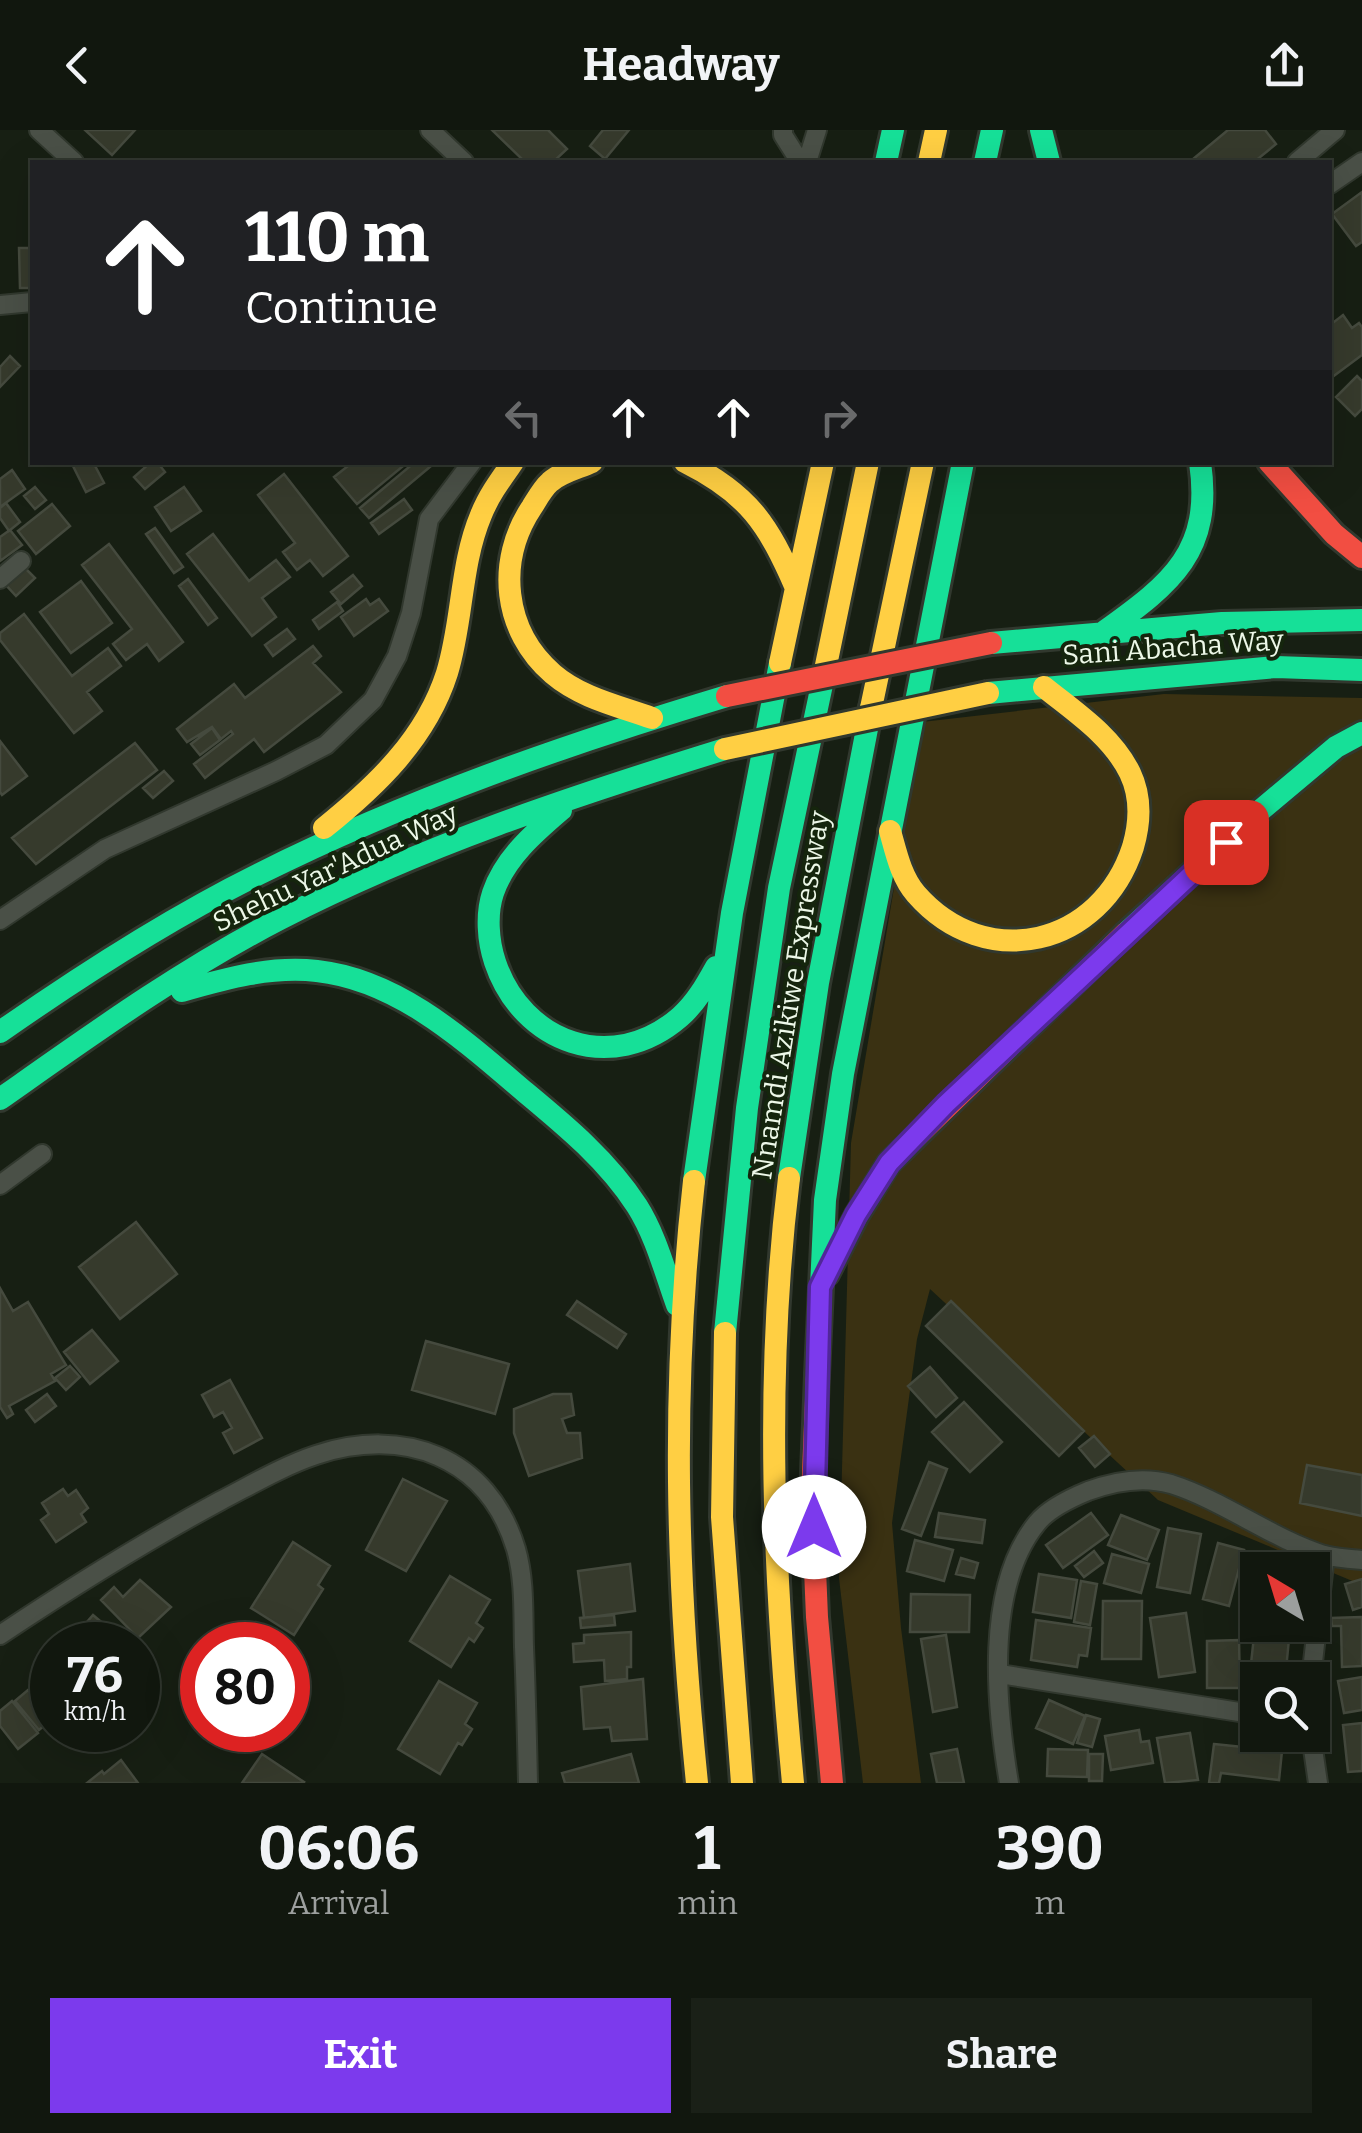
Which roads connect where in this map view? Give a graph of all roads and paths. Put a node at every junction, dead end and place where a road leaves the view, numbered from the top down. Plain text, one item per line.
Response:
1 (40, 130) edge
2 (430, 130) edge
3 (783, 130) edge
4 (817, 130) edge
5 (893, 130) edge
6 (936, 130) edge
7 (992, 130) edge
8 (1031, 130) edge
9 (1042, 130) edge
10 (1334, 130) edge
11 (452, 156) edge
12 (72, 160) edge
13 (802, 160) edge
14 (805, 160) edge
15 (886, 160) edge
16 (929, 160) edge
17 (985, 160) edge
18 (1024, 160) edge
19 (1049, 160) edge
20 (1299, 160) edge
21 (1362, 162) edge
22 (1332, 183) edge
23 (30, 302) edge
24 (0, 305) edge
25 (470, 465) edge
26 (511, 465) edge
27 (586, 465) edge
28 (691, 465) edge
29 (822, 465) edge
30 (867, 465) edge
31 (923, 465) edge
32 (1201, 465) edge
33 (1273, 465) edge
34 (963, 469) edge
35 (1362, 558) edge
36 (20, 561) dead end
37 (0, 579) edge
38 (796, 588) junction
39 (1362, 620) edge
40 (1105, 630) junction
41 (1362, 670) edge
42 (1044, 688) junction
43 (727, 696) joint
44 (652, 718) junction
45 (1362, 733) edge
46 (725, 749) joint
47 (582, 792) junction
48 (890, 828) junction
49 (282, 861) junction
50 (0, 920) edge
51 (723, 954) junction
52 (122, 1014) junction
53 (0, 1032) edge
54 (0, 1099) edge
55 (42, 1154) dead end
56 (0, 1185) edge
57 (820, 1287) junction
58 (680, 1313) junction
59 (1318, 1552) edge
60 (1330, 1556) edge
61 (1362, 1560) edge
62 (817, 1617) junction
63 (683, 1634) junction
64 (0, 1635) edge
65 (1000, 1674) junction
66 (1240, 1712) edge
67 (1313, 1752) edge
68 (528, 1783) edge
69 (697, 1783) edge
70 (726, 1783) edge
71 (742, 1783) edge
72 (793, 1783) edge
73 (804, 1783) edge
74 (832, 1783) edge
75 (1010, 1783) edge
76 (1318, 1783) edge

1 - 12 street
2 - 11 street
3 - 13 street
4 - 14 street
5 - 15 highway
6 - 16 highway
7 - 17 highway
8 - 18 highway
9 - 19 highway
10 - 20 street
21 - 22 street
23 - 24 street
25 - 50 street
26 - 49 highway
27 - 44 highway
28 - 38 highway
29 - 38 highway
30 - 71 highway, Nnamdi Azikiwe Expressway
31 - 72 highway, Nnamdi Azikiwe Expressway
32 - 40 highway
33 - 35 highway
34 - 48 highway
36 - 37 street
38 - 51 highway
39 - 40 highway, Sani Abacha Way
40 - 43 highway, Sani Abacha Way, bridge
41 - 42 highway, Sani Abacha Way
42 - 46 highway, Sani Abacha Way, bridge
42 - 48 highway
43 - 44 highway, Shehu Yar'Adua Way
44 - 49 highway, Shehu Yar'Adua Way
45 - 57 highway
46 - 47 highway, Shehu Yar'Adua Way
47 - 51 highway
47 - 52 highway, Shehu Yar'Adua Way
48 - 57 highway
49 - 53 highway, Shehu Yar'Adua Way
51 - 58 highway
52 - 54 highway, Shehu Yar'Adua Way
52 - 58 highway
55 - 56 street
57 - 62 highway
58 - 63 highway
59 - 65 street
60 - 61 street
62 - 73 highway
62 - 74 highway
63 - 69 highway
63 - 70 highway
64 - 68 street
65 - 66 street
65 - 75 street
67 - 76 street

